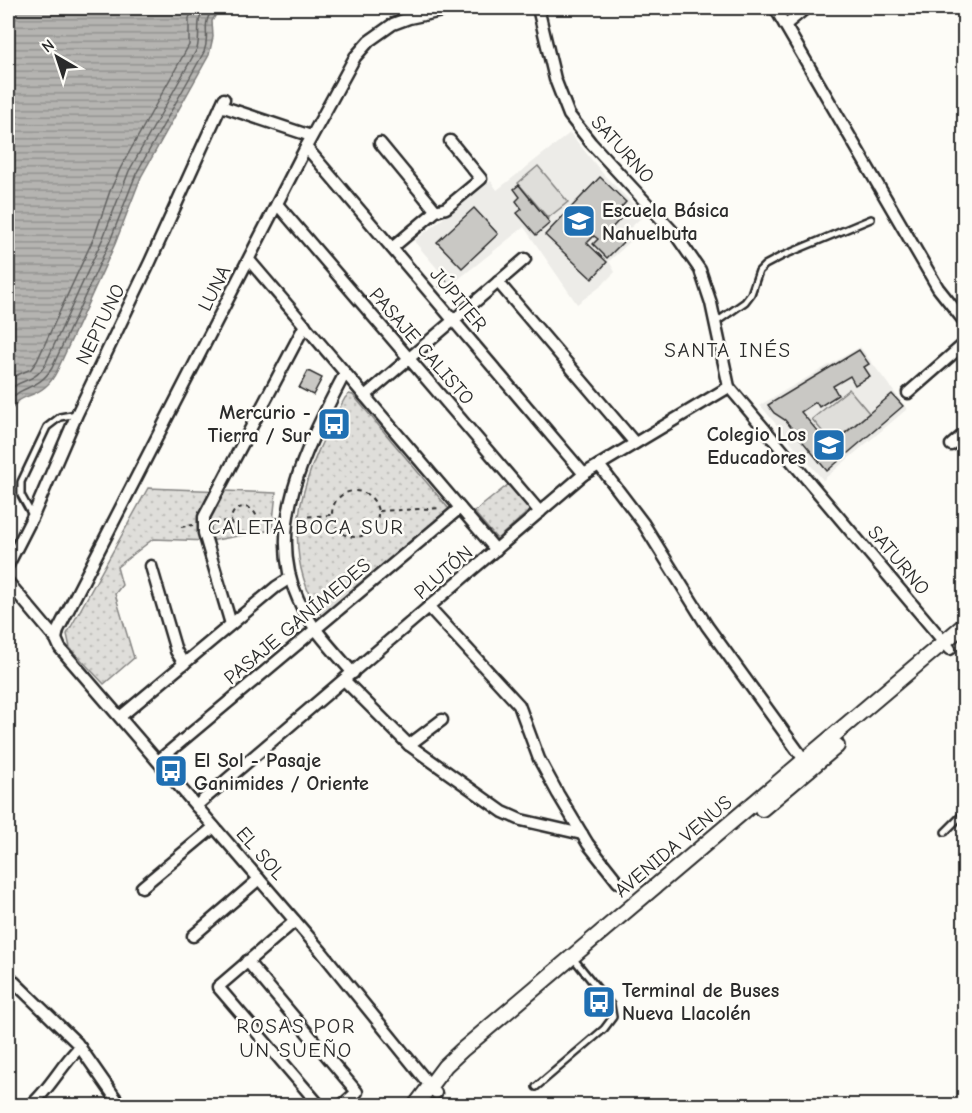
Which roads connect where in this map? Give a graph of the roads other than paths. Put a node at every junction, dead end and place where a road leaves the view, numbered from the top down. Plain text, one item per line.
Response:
1 (456, 8) edge
2 (538, 8) edge
3 (775, 8) edge
4 (806, 8) edge
5 (785, 25) junction
6 (311, 136) junction
7 (450, 141) dead end
8 (380, 143) dead end
9 (306, 147) junction
10 (277, 204) junction
11 (436, 211) junction
12 (871, 219) dead end
13 (392, 248) junction
14 (525, 259) dead end
15 (249, 260) junction
16 (498, 282) junction
17 (453, 320) junction
18 (964, 321) edge
19 (715, 323) junction
20 (305, 325) junction
21 (964, 344) edge
22 (409, 358) junction
23 (345, 373) junction
24 (729, 387) junction
25 (908, 393) dead end
26 (365, 396) junction
27 (77, 414) junction
28 (964, 434) edge
29 (635, 443) junction
30 (951, 445) dead end
31 (599, 465) junction
32 (584, 474) junction
33 (460, 508) junction
34 (540, 512) junction
35 (33, 516) junction
36 (496, 550) junction
37 (8, 565) edge
38 (151, 566) dead end
39 (290, 578) junction
40 (8, 582) edge
41 (429, 607) junction
42 (231, 624) junction
43 (964, 625) edge
44 (316, 629) junction
45 (964, 636) edge
46 (56, 639) junction
47 (947, 645) junction
48 (184, 664) junction
49 (348, 676) junction
50 (120, 717) junction
51 (442, 720) dead end
52 (410, 745) junction
53 (158, 761) junction
54 (805, 761) junction
55 (196, 806) junction
56 (964, 813) edge
57 (214, 827) junction
58 (945, 832) dead end
59 (582, 834) junction
60 (259, 879) junction
61 (618, 882) dead end
62 (142, 887) dead end
63 (295, 921) junction
64 (193, 936) dead end
65 (574, 960) junction
66 (248, 962) junction
67 (8, 976) edge
68 (80, 1047) junction
69 (536, 1088) dead end
70 (433, 1089) junction
71 (30, 1106) edge
72 (121, 1106) edge
73 (320, 1106) edge
74 (341, 1106) edge
75 (415, 1106) edge
76 (427, 1106) edge

1 - 6 street, LUNA
2 - 19 street, SATURNO
3 - 5 street
4 - 5 street
5 - 18 street
6 - 9 street, LUNA
6 - 27 street, NEPTUNO
7 - 11 street
8 - 11 street
9 - 10 street, LUNA
9 - 13 street, JÚPITER
10 - 15 street, LUNA
10 - 22 street, PASAJE CALISTO
11 - 13 street
12 - 19 lane
13 - 17 street, JÚPITER
14 - 16 street
15 - 20 street
15 - 46 street, LUNA
16 - 17 street
16 - 29 street
17 - 22 street
17 - 32 street, JÚPITER
19 - 24 street, SATURNO
20 - 23 street
20 - 42 street
21 - 25 street
22 - 26 street
22 - 34 street, PASAJE CALISTO
23 - 26 street
23 - 39 street
24 - 29 street, PLUTÓN
24 - 47 street, SATURNO
26 - 33 street
27 - 35 street, NEPTUNO
27 - 35 lane
28 - 30 street
29 - 31 street, PLUTÓN
31 - 32 street, PLUTÓN
31 - 54 street
32 - 34 street, PLUTÓN
33 - 36 street
33 - 44 street, PASAJE GANÍMEDES
34 - 36 street, PLUTÓN
35 - 37 street, NEPTUNO
36 - 41 street, PLUTÓN
38 - 48 street
39 - 42 street
39 - 44 street
40 - 46 street, EL SOL
41 - 49 street, PLUTÓN
41 - 59 street
42 - 48 street
43 - 47 street, AVENIDA VENUS
44 - 49 street
44 - 53 street, PASAJE GANÍMEDES
45 - 47 street, AVENIDA VENUS
46 - 50 street, EL SOL
47 - 54 street, AVENIDA VENUS
47 - 65 street, AVENIDA VENUS
48 - 50 street
49 - 52 street
49 - 55 street, PLUTÓN
50 - 53 street, EL SOL
51 - 52 street
52 - 59 street
53 - 55 street, EL SOL
54 - 65 street, AVENIDA VENUS
55 - 57 street, EL SOL
56 - 58 lane
57 - 60 street, EL SOL
57 - 62 street
59 - 61 street
60 - 63 street, EL SOL
60 - 64 street
63 - 66 street
63 - 70 street, EL SOL
65 - 69 lane
65 - 70 street, AVENIDA VENUS
66 - 73 street
66 - 74 street
67 - 68 street
68 - 71 street
68 - 72 street
70 - 75 street, AVENIDA VENUS
70 - 76 street, AVENIDA VENUS

